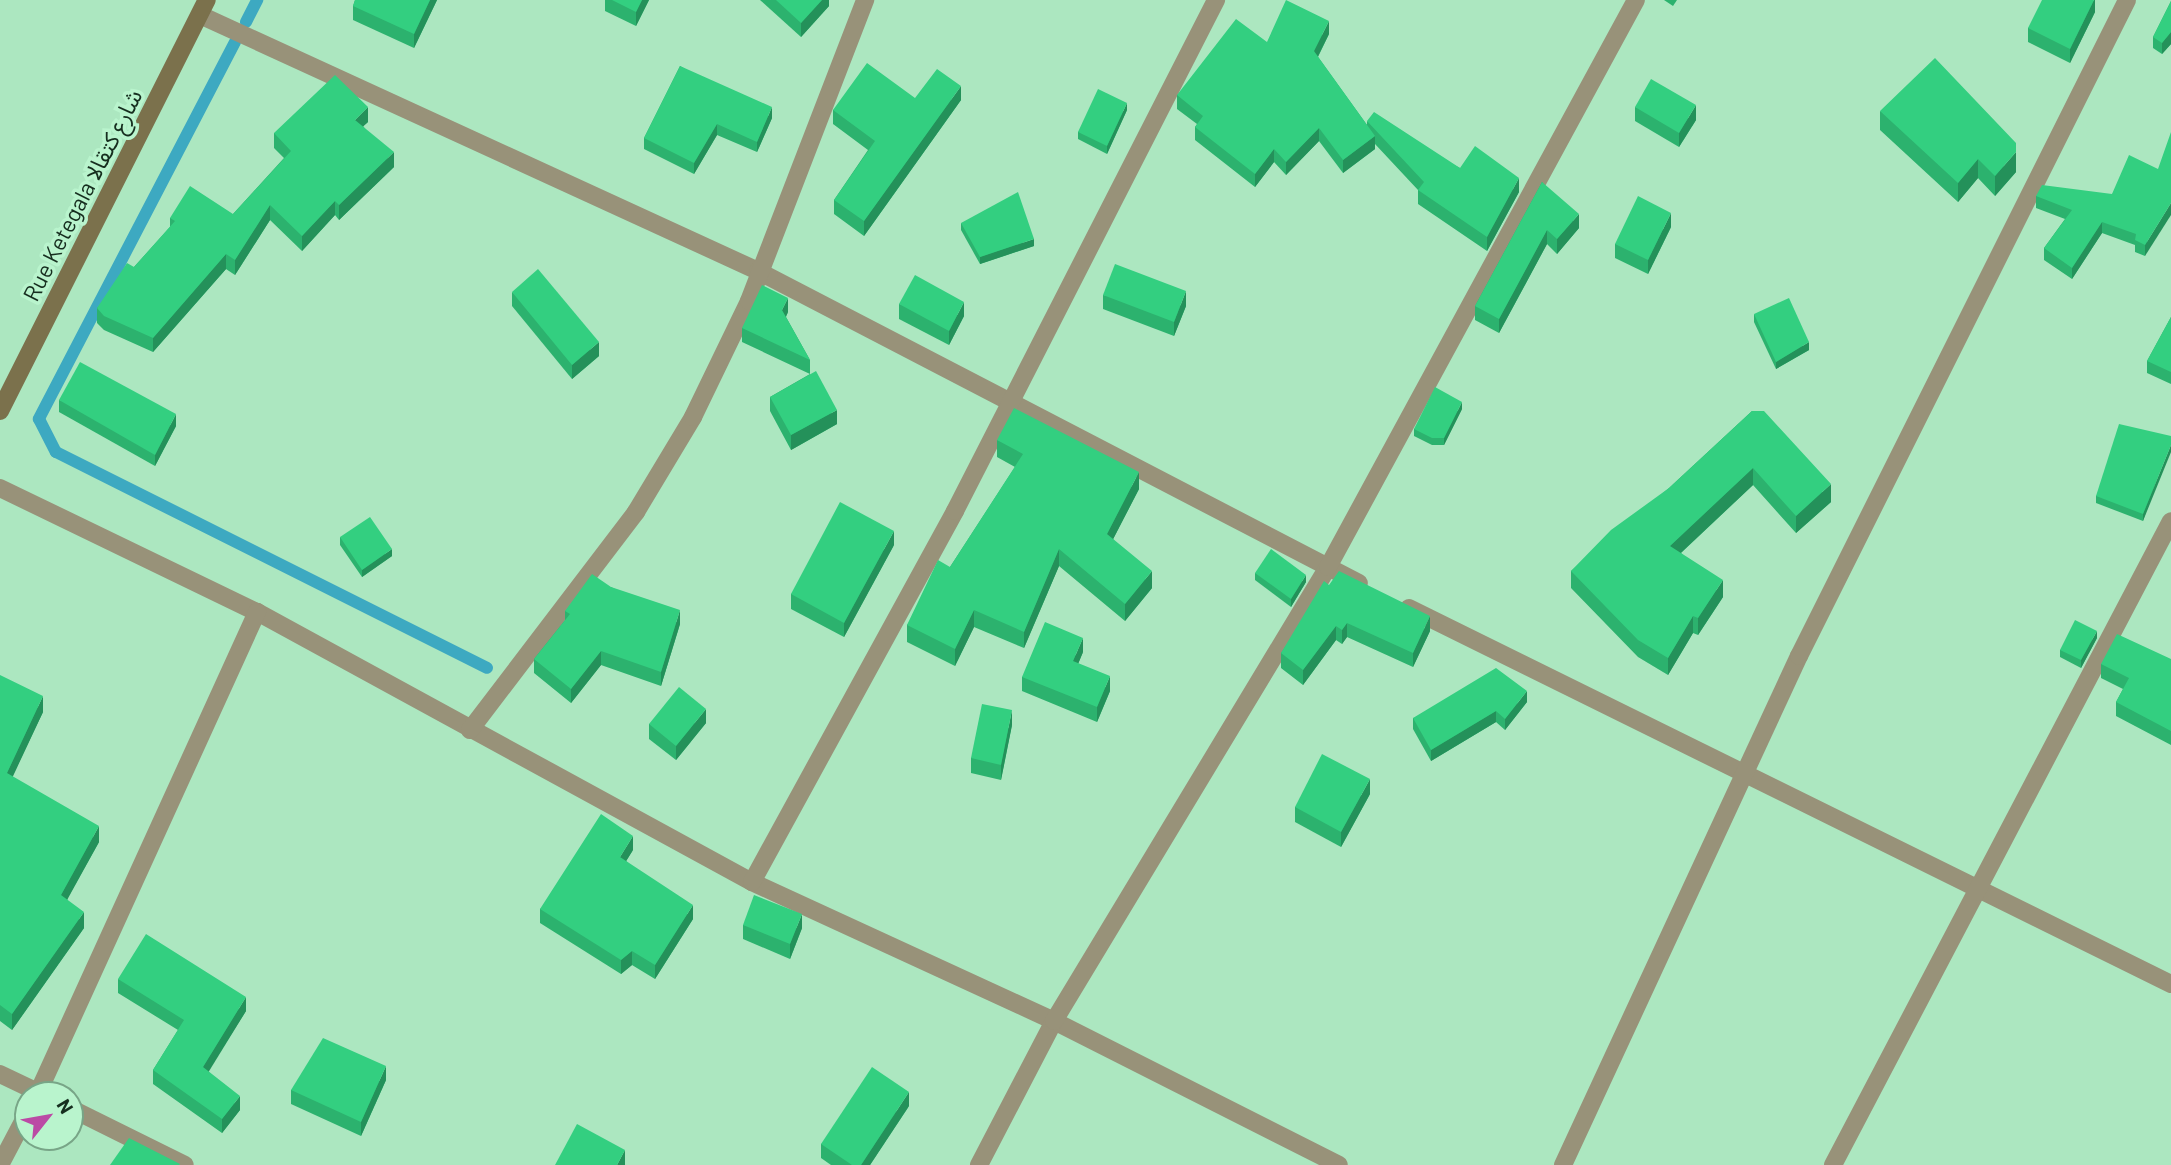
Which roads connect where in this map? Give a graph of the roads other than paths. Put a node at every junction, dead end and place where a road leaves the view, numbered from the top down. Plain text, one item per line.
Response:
1 (865, 0) edge
2 (1216, 0) edge
3 (1636, 0) edge
4 (2127, 0) edge
5 (203, 7) edge
6 (758, 271) junction
7 (1009, 404) junction
8 (0, 411) edge
9 (0, 488) edge
10 (2171, 521) edge
11 (1328, 568) junction
12 (257, 612) junction
13 (470, 730) junction
14 (1744, 776) junction
15 (752, 882) junction
16 (1979, 887) junction
17 (2171, 984) edge
18 (1054, 1021) junction
19 (46, 1081) edge
20 (84, 1115) edge
21 (14, 1139) edge
22 (1, 1165) edge
23 (184, 1165) edge
24 (979, 1165) edge
25 (1339, 1165) edge
26 (1563, 1165) edge
27 (1833, 1165) edge

1 - 6 street
2 - 7 street
3 - 11 street
4 - 14 street
5 - 6 street
5 - 8 street, Rue Ketegala شارع كتقالا
6 - 7 street
6 - 13 street
7 - 11 street
7 - 15 street
9 - 12 street
10 - 16 street
11 - 14 street
11 - 18 street
12 - 13 street
12 - 19 street
13 - 15 street
14 - 16 street
14 - 26 street
15 - 18 street
16 - 17 street
16 - 27 street
18 - 24 street
18 - 25 street
20 - 23 street
21 - 22 street

